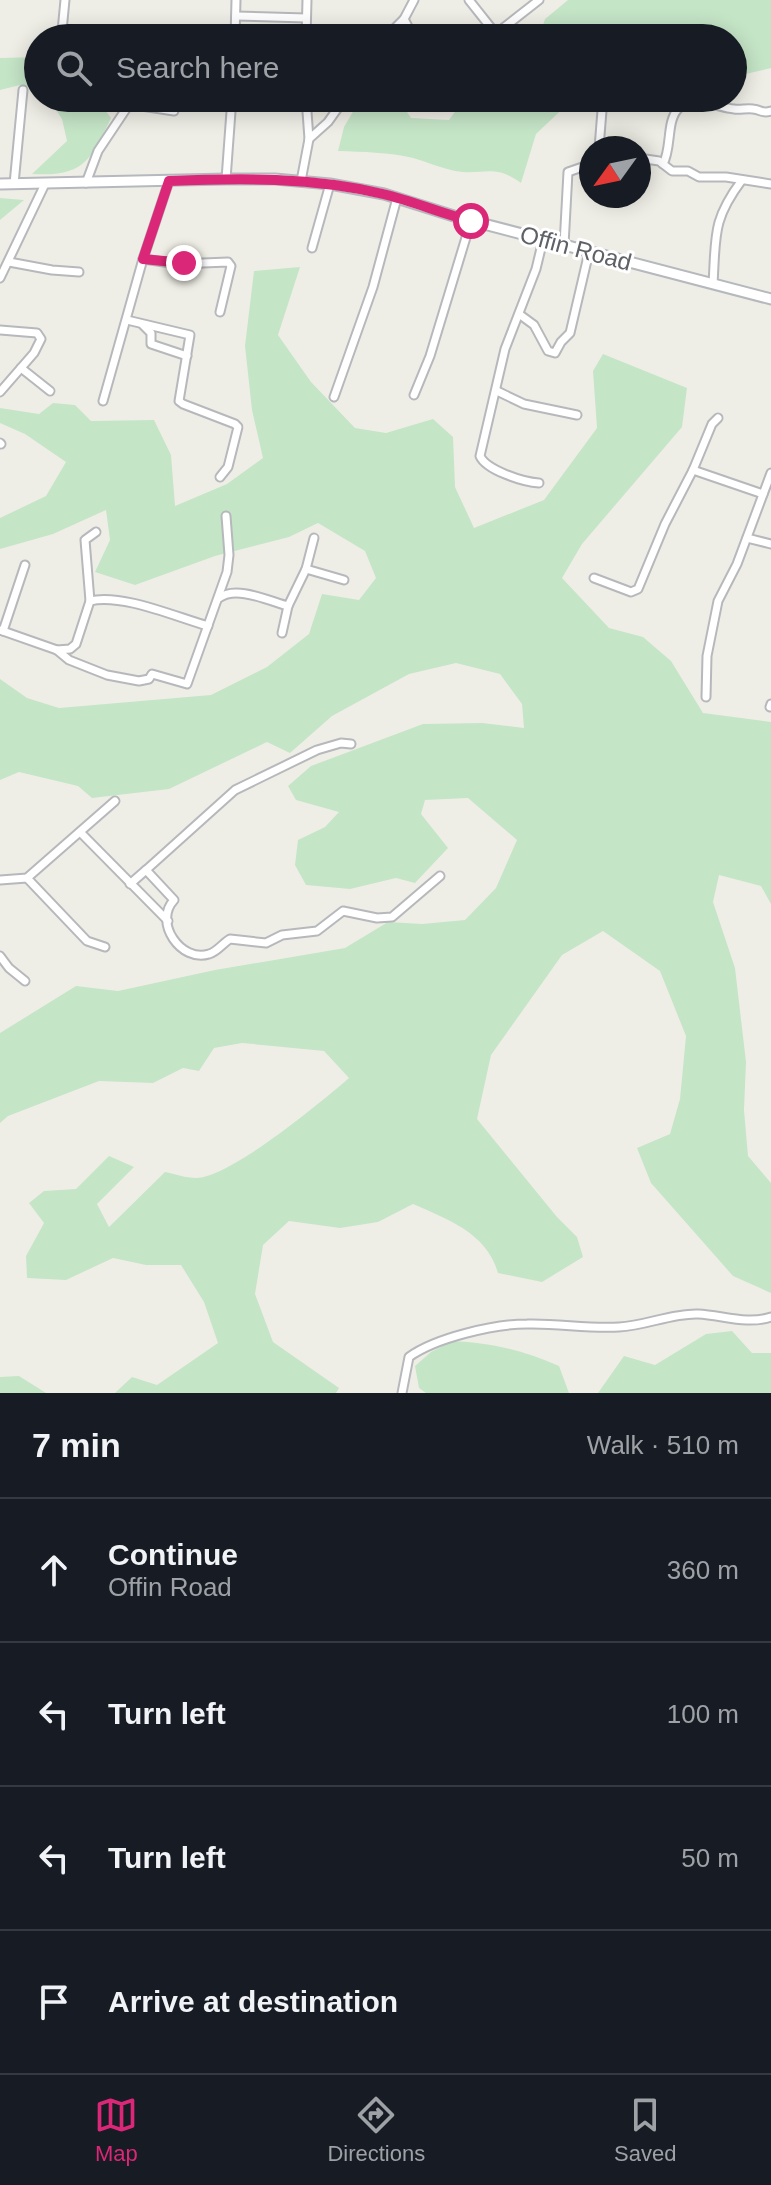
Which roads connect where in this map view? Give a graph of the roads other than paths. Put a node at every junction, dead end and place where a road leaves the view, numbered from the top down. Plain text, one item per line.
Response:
1 (65, 0) edge
2 (236, 0) edge
3 (307, 0) edge
4 (414, 0) edge
5 (469, 0) edge
6 (539, 0) edge
7 (236, 16) junction
8 (306, 18) junction
9 (404, 19) junction
10 (63, 24) edge
11 (236, 24) edge
12 (306, 24) edge
13 (399, 24) edge
14 (407, 24) edge
15 (488, 24) edge
16 (508, 24) edge
17 (23, 90) dead end
18 (747, 109) edge
19 (771, 111) edge
20 (124, 112) edge
21 (231, 112) edge
22 (306, 112) edge
23 (335, 112) edge
24 (602, 112) edge
25 (676, 112) edge
26 (600, 136) edge
27 (309, 139) junction
28 (651, 159) edge
29 (663, 164) junction
30 (579, 168) edge
31 (226, 179) junction
32 (742, 180) junction
33 (169, 181) junction
34 (301, 181) junction
35 (86, 183) junction
36 (0, 184) edge
37 (14, 184) junction
38 (45, 184) junction
39 (330, 184) junction
40 (771, 184) edge
41 (397, 198) junction
42 (471, 221) junction
43 (543, 240) junction
44 (564, 245) junction
45 (312, 248) dead end
46 (589, 252) junction
47 (143, 259) junction
48 (9, 262) junction
49 (79, 272) dead end
50 (0, 278) edge
51 (713, 284) junction
52 (771, 299) edge
53 (220, 312) dead end
54 (519, 314) junction
55 (127, 320) junction
56 (142, 324) junction
57 (0, 330) edge
58 (187, 356) junction
59 (21, 368) junction
60 (50, 391) dead end
61 (497, 391) junction
62 (0, 392) edge
63 (414, 395) dead end
64 (334, 397) dead end
65 (103, 401) dead end
66 (577, 415) dead end
67 (718, 418) dead end
68 (693, 470) junction
69 (771, 473) edge
70 (220, 477) dead end
71 (539, 483) dead end
72 (763, 494) junction
73 (226, 516) dead end
74 (96, 532) dead end
75 (314, 538) dead end
76 (747, 538) junction
77 (771, 544) edge
78 (25, 565) dead end
79 (306, 569) junction
80 (594, 578) dead end
81 (344, 580) dead end
82 (217, 599) junction
83 (90, 601) junction
84 (288, 606) junction
85 (208, 626) junction
86 (2, 631) edge
87 (282, 633) dead end
88 (57, 650) junction
89 (706, 697) dead end
90 (351, 744) dead end
91 (115, 801) dead end
92 (81, 833) junction
93 (146, 870) junction
94 (440, 876) dead end
95 (27, 878) junction
96 (0, 880) edge
97 (130, 884) junction
98 (168, 921) junction
99 (105, 947) dead end
100 (0, 956) edge
101 (25, 981) dead end
102 (771, 1317) edge
103 (402, 1393) edge

1 - 10 street
2 - 7 street
3 - 8 street
4 - 9 street
5 - 15 street
6 - 16 street
7 - 8 street
7 - 11 street
8 - 12 street
9 - 13 street
9 - 14 street
17 - 37 street
18 - 19 street
20 - 35 street
21 - 31 street
22 - 27 street
23 - 27 street
24 - 26 street
25 - 29 street
27 - 34 street
28 - 29 street
29 - 32 street
30 - 44 street
31 - 33 street, Offin Road
31 - 34 street, Offin Road
32 - 40 street
32 - 51 street
33 - 35 street, Offin Road
33 - 47 street
34 - 39 street, Offin Road
35 - 38 street, Offin Road
36 - 37 street, Offin Road
37 - 38 street, Offin Road
38 - 48 street
39 - 41 street, Offin Road
39 - 45 street
41 - 42 street, Offin Road
41 - 64 street
42 - 43 street, Offin Road
42 - 63 street
43 - 44 street, Offin Road
43 - 54 street
44 - 46 street, Offin Road
46 - 51 street, Offin Road
46 - 54 street
47 - 53 street
47 - 55 street
48 - 49 street
48 - 50 street
51 - 52 street, Offin Road
54 - 61 street
55 - 56 street
55 - 65 street
56 - 58 street
56 - 58 street
57 - 59 street
58 - 70 street
59 - 60 street
59 - 62 street
61 - 66 street
61 - 71 street
67 - 68 street
68 - 72 street
68 - 80 street
69 - 72 street
72 - 76 street
73 - 82 street
74 - 83 street
75 - 79 street
76 - 77 street
76 - 89 street
78 - 86 street
79 - 81 street
79 - 84 street
82 - 84 street
82 - 85 street
83 - 85 street
83 - 88 street
84 - 87 street
85 - 88 street
86 - 88 street
90 - 93 street
91 - 92 street
92 - 95 street
92 - 97 street
93 - 97 street
93 - 98 street
94 - 98 street
95 - 96 street
95 - 99 street
97 - 98 street
100 - 101 street
102 - 103 street

